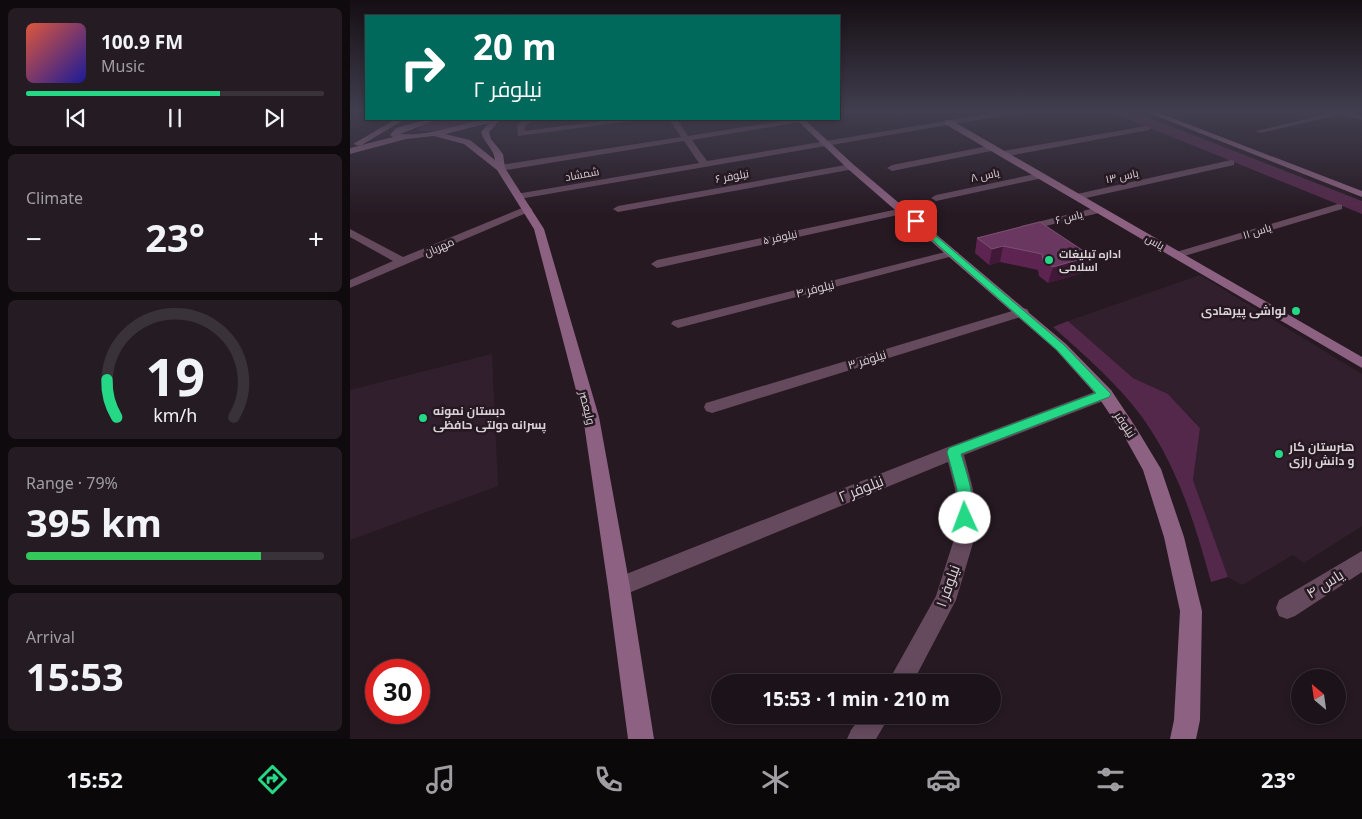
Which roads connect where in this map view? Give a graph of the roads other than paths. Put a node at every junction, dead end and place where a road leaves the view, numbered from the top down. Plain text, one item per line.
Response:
1 (373, 145) edge
2 (471, 145) edge
3 (491, 145) edge
4 (635, 145) edge
5 (692, 145) edge
6 (807, 145) edge
7 (829, 145) edge
8 (989, 145) edge
9 (1050, 145) edge
10 (1237, 145) edge
11 (1259, 145) edge
12 (993, 148) junction
13 (350, 151) edge
14 (1003, 154) junction
15 (1230, 163) dead end
16 (704, 164) junction
17 (851, 167) junction
18 (500, 168) junction
19 (892, 168) dead end
20 (1040, 176) junction
21 (1357, 182) dead end
22 (1362, 194) edge
23 (1077, 197) junction
24 (936, 198) dead end
25 (523, 202) junction
26 (1338, 207) dead end
27 (618, 209) dead end
28 (1099, 210) junction
29 (903, 211) junction
30 (1017, 230) edge
31 (350, 232) edge
32 (953, 253) junction
33 (1177, 256) junction
34 (403, 262) junction
35 (657, 264) dead end
36 (350, 284) edge
37 (1022, 312) junction
38 (678, 324) dead end
39 (1362, 363) edge
40 (1105, 394) junction
41 (712, 407) dead end
42 (954, 452) junction
43 (1362, 561) edge
44 (620, 587) junction
45 (1287, 608) dead end
46 (904, 674) edge
47 (871, 724) edge
48 (641, 739) edge
49 (860, 739) edge
50 (1182, 739) edge

1 - 13 street, ولیعصر
2 - 18 street, ولیعصر
3 - 18 street
4 - 18 street
5 - 16 street
6 - 16 street, شمشاد
7 - 17 street, نیلوفر
8 - 12 street, یاس
9 - 14 street
10 - 22 street
11 - 21 street
12 - 14 street, یاس
12 - 19 street
14 - 20 street, یاس
15 - 23 street, یاس ۱۳
16 - 25 street, شمشاد
17 - 27 street, نیلوفر ۶
17 - 29 street, نیلوفر
18 - 25 street, ولیعصر
20 - 23 street, یاس
20 - 24 street, یاس ۸
23 - 28 street, یاس
25 - 34 street, مهربان
25 - 44 street, ولیعصر
26 - 33 street, یاس ۱۱
28 - 30 street, یاس ۶
28 - 33 street, یاس
29 - 32 street, نیلوفر
29 - 35 street, نیلوفر ۵
31 - 34 street
32 - 37 street, نیلوفر
32 - 38 street, نیلوفر ۴
33 - 39 street, یاس
34 - 36 street, مهربان
37 - 40 street, نیلوفر
37 - 41 street, نیلوفر ۳
40 - 42 street, نیلوفر ۲
40 - 50 street, نیلوفر
42 - 44 street, نیلوفر ۲
42 - 46 street, نیلوفر ۱
43 - 45 street, یاس ۴
44 - 48 street, ولیعصر
47 - 49 street

